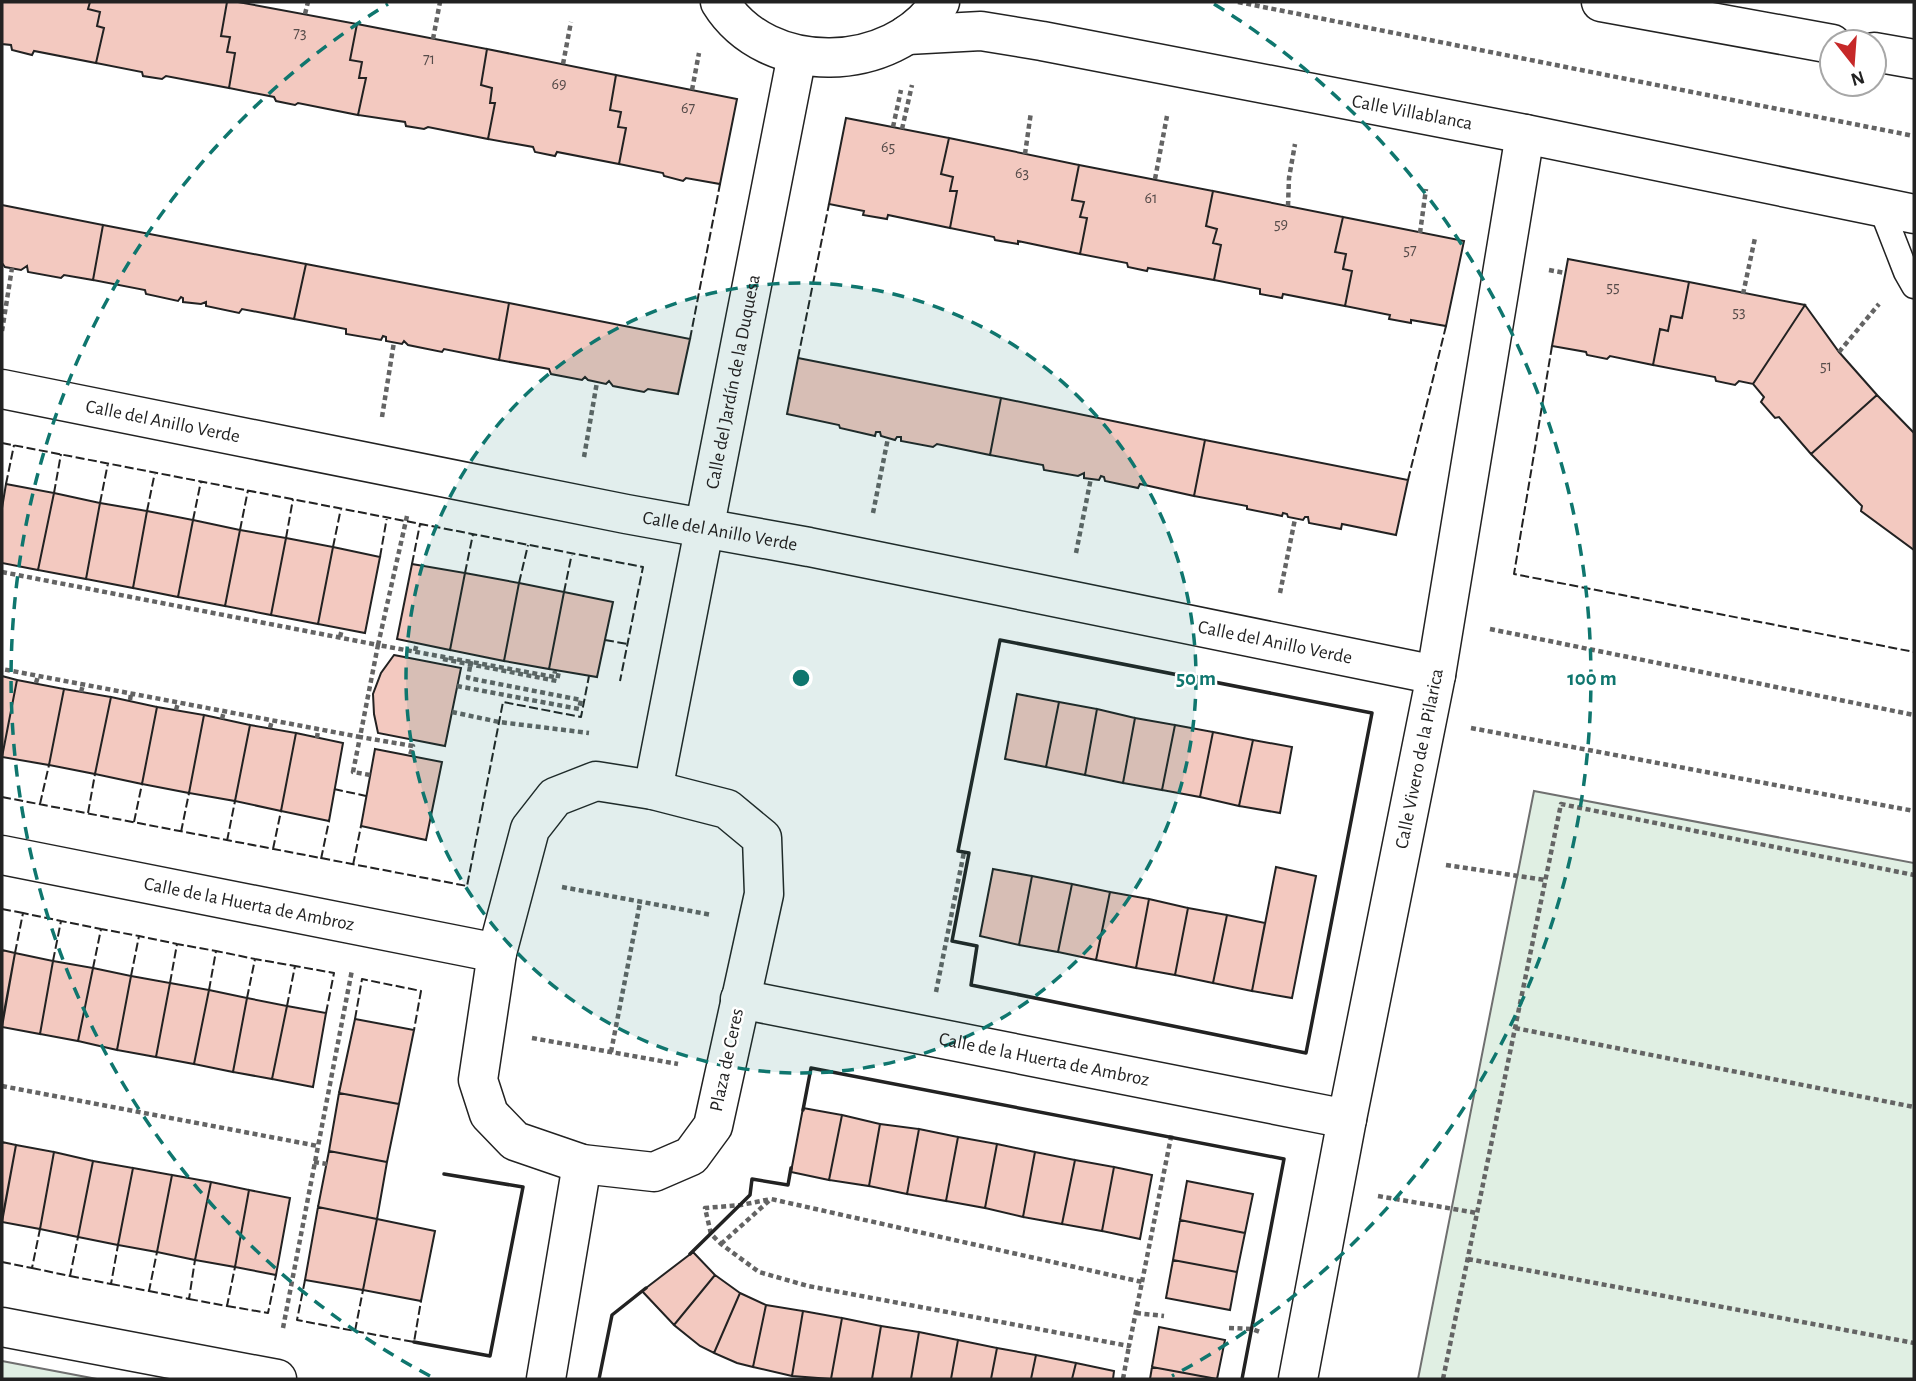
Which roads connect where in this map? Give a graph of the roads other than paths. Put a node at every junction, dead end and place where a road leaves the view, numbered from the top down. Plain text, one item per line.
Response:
1 (720, 2) edge
2 (940, 2) edge
3 (1601, 2) edge
4 (907, 35) junction
5 (1818, 41) edge
6 (1888, 54) edge
7 (797, 55) junction
8 (1914, 59) edge
9 (1525, 134) junction
10 (1898, 211) edge
11 (1910, 279) edge
12 (2, 389) edge
13 (705, 528) junction
14 (1436, 675) junction
15 (653, 790) junction
16 (2, 855) edge
17 (497, 953) junction
18 (740, 999) junction
19 (1347, 1119) junction
20 (582, 1164) junction
21 (2, 1327) edge
22 (276, 1379) edge
23 (546, 1379) edge
24 (1298, 1379) edge

1 - 7 street
2 - 4 street
3 - 5 street
4 - 7 street
4 - 9 street, Calle Villablanca
6 - 8 street
7 - 13 street, Calle del Jardín de la Duquesa
9 - 10 street, Calle Villablanca
9 - 14 street, Calle Vivero de la Pilarica
10 - 11 lane
12 - 13 street, Calle del Anillo Verde
13 - 14 street, Calle del Anillo Verde
13 - 15 street, Calle del Jardín de la Duquesa
14 - 19 street, Calle Vivero de la Pilarica
15 - 17 street, Plaza de Ceres
15 - 18 street, Plaza de Ceres
16 - 17 street, Calle de la Huerta de Ambroz
17 - 20 street, Plaza de Ceres
18 - 19 street, Calle de la Huerta de Ambroz
18 - 20 street, Plaza de Ceres
19 - 24 street, Calle Vivero de la Pilarica
20 - 23 street
21 - 22 street

